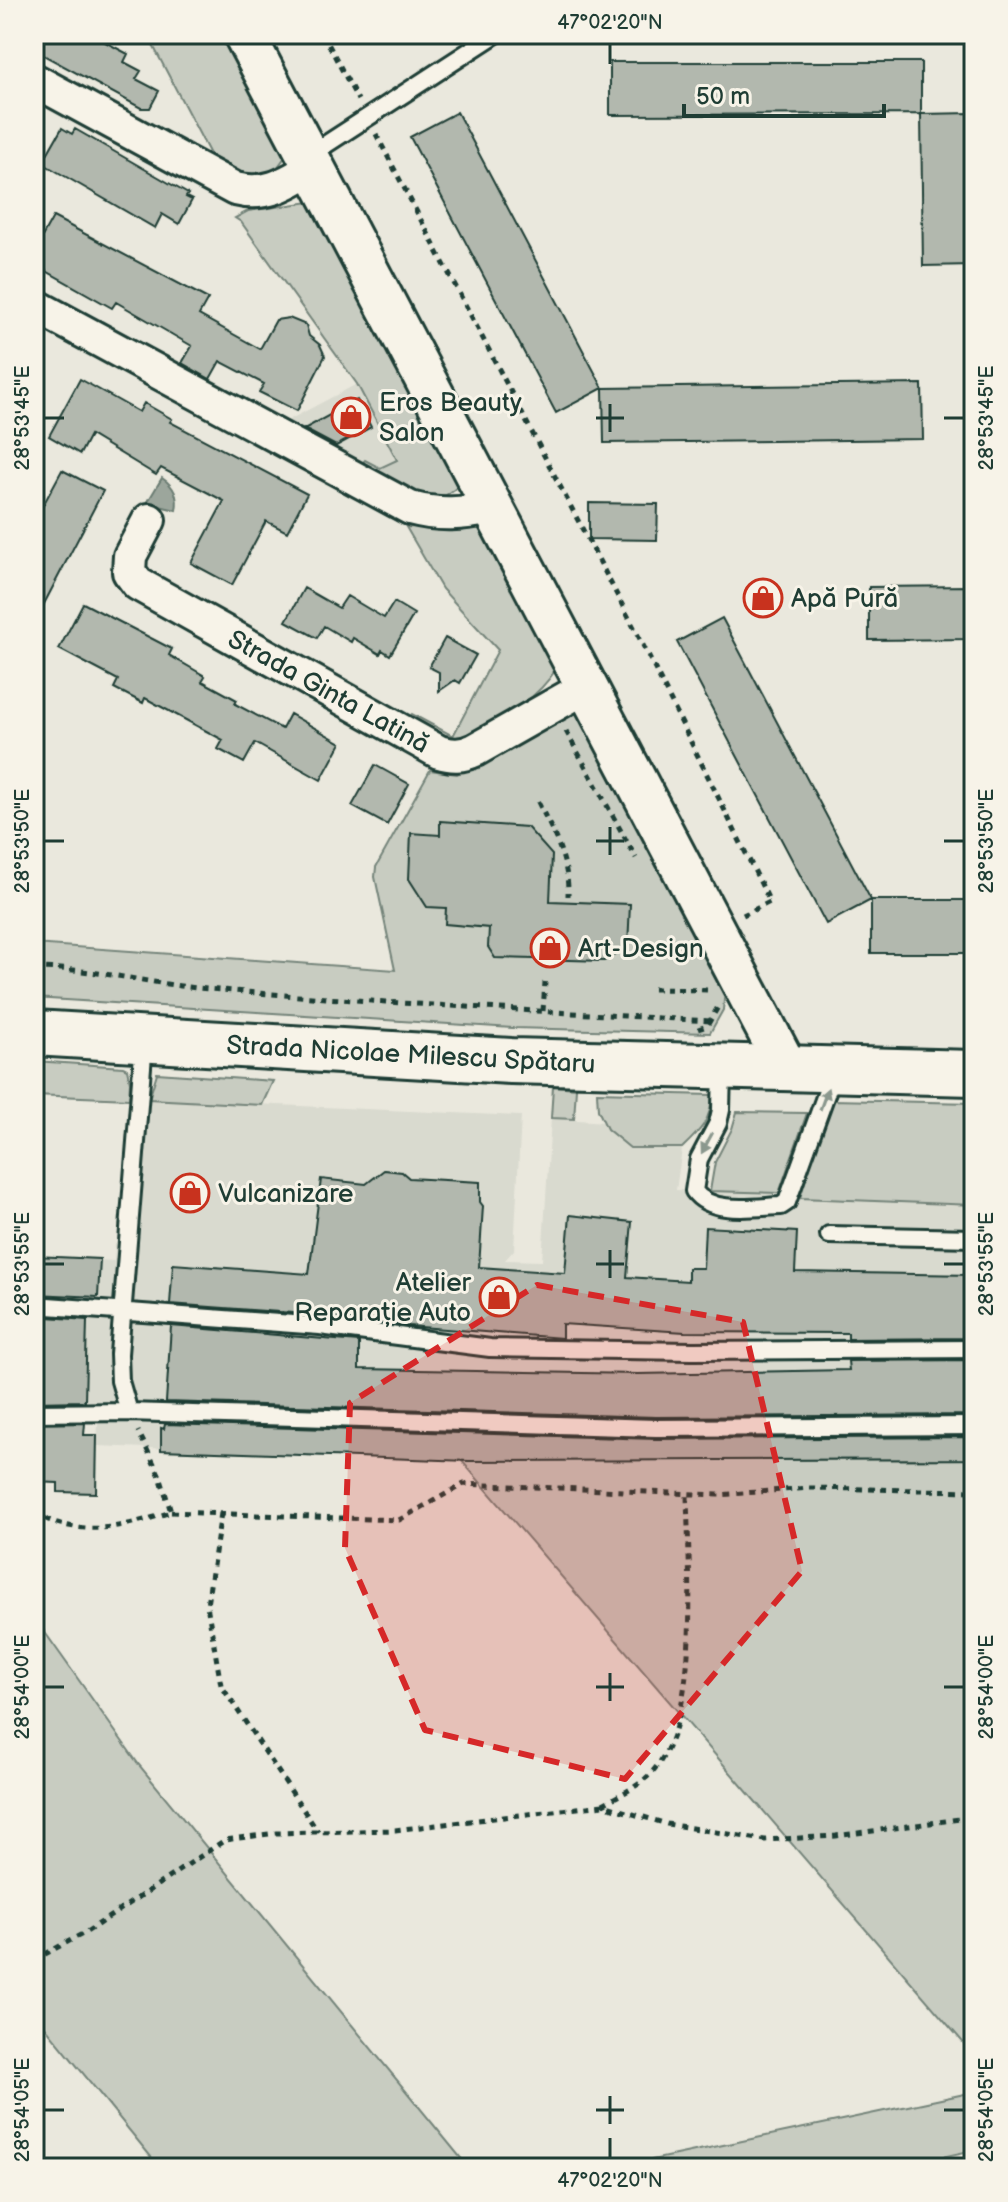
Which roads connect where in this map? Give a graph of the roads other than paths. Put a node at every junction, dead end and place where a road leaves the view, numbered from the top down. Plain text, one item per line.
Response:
1 (244, 34) edge
2 (496, 34) edge
3 (34, 80) edge
4 (311, 161) junction
5 (34, 305) edge
6 (492, 508) junction
7 (149, 520) dead end
8 (569, 696) junction
9 (34, 1033) edge
10 (145, 1040) junction
11 (722, 1068) junction
12 (788, 1070) junction
13 (834, 1070) junction
14 (974, 1073) edge
15 (829, 1235) dead end
16 (974, 1238) edge
17 (34, 1305) edge
18 (120, 1312) junction
19 (974, 1349) edge
20 (129, 1412) junction
21 (34, 1413) edge
22 (974, 1426) edge

1 - 4 street
2 - 4 lane
3 - 4 street
4 - 6 street
5 - 6 street
6 - 8 street
7 - 8 street, Strada Ginta Latină
8 - 12 street
9 - 10 main road, Strada Nicolae Milescu Spătaru
10 - 11 main road, Strada Nicolae Milescu Spătaru
10 - 18 lane
11 - 12 main road, Strada Nicolae Milescu Spătaru
11 -> 13 lane
12 - 13 main road, Strada Nicolae Milescu Spătaru
13 - 14 main road, Strada Nicolae Milescu Spătaru
15 - 16 lane
17 - 18 lane
18 - 19 lane
18 - 20 lane
20 - 21 lane
20 - 22 lane

